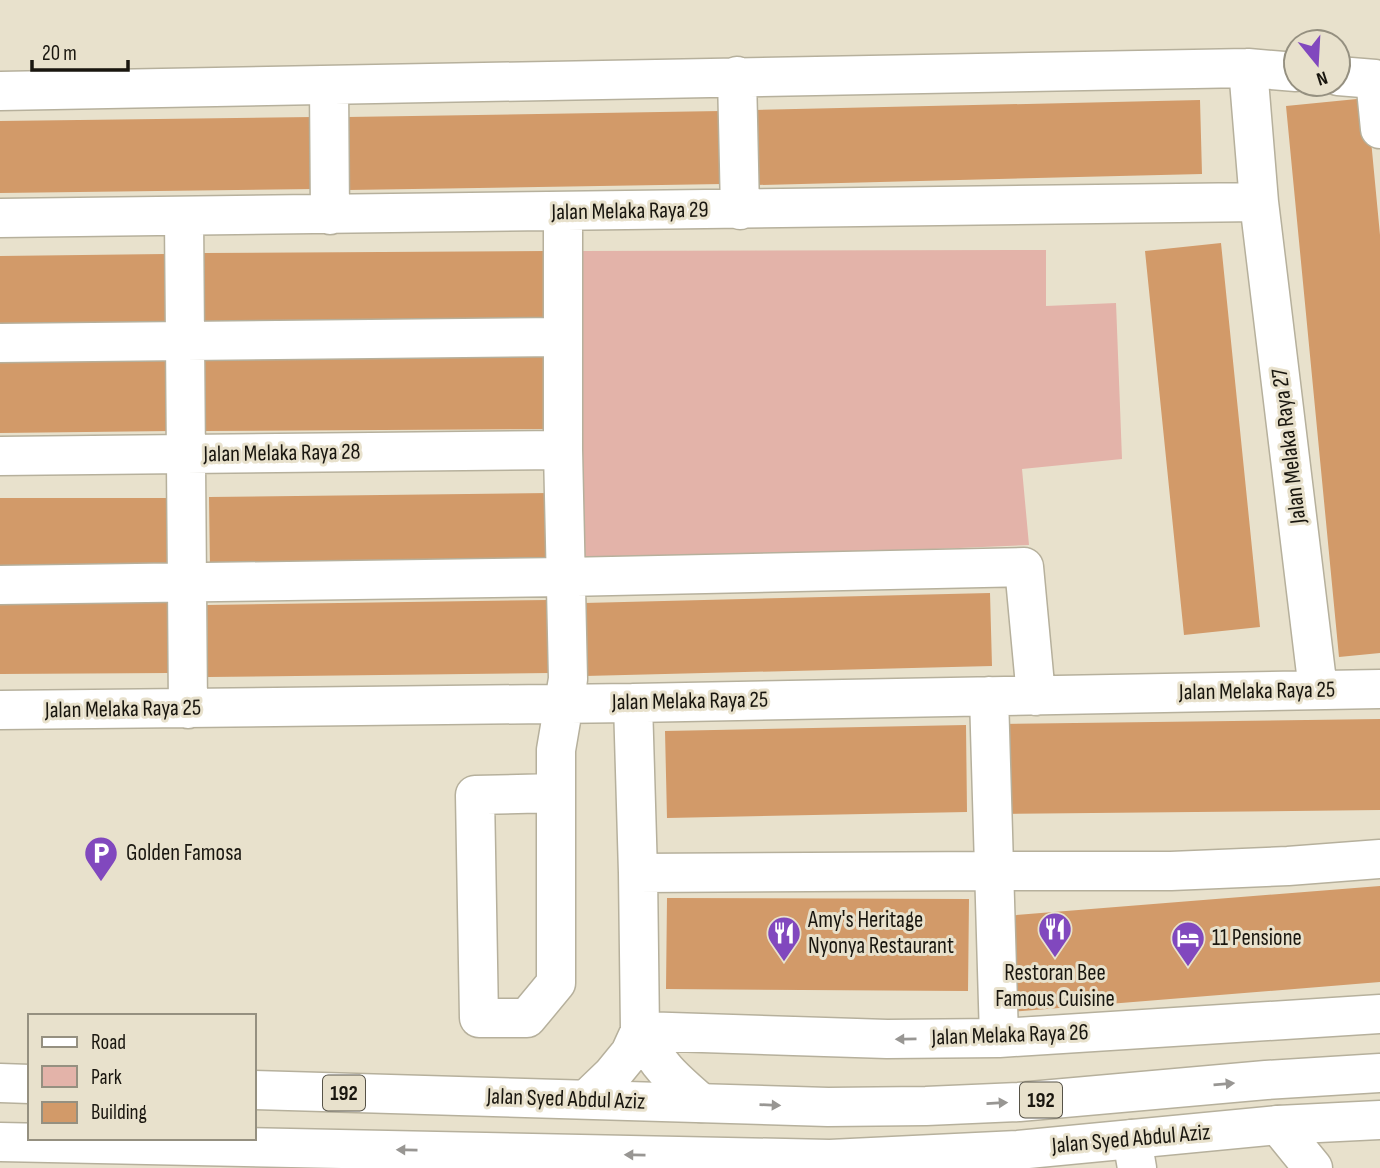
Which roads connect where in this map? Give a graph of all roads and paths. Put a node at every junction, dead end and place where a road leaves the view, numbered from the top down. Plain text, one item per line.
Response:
1 (1248, 68) junction
2 (1282, 71) edge
3 (737, 76) junction
4 (1352, 77) edge
5 (329, 85) junction
6 (0, 91) edge
7 (1380, 130) edge
8 (1259, 202) junction
9 (740, 210) junction
10 (563, 211) junction
11 (330, 215) junction
12 (184, 216) junction
13 (0, 218) edge
14 (563, 337) junction
15 (185, 341) junction
16 (0, 343) edge
17 (563, 450) junction
18 (186, 454) junction
19 (0, 456) edge
20 (565, 577) junction
21 (188, 583) junction
22 (0, 585) edge
23 (1380, 689) edge
24 (1318, 690) junction
25 (989, 696) junction
26 (1036, 696) junction
27 (564, 703) junction
28 (632, 703) junction
29 (188, 709) junction
30 (0, 710) edge
31 (556, 793) junction
32 (1380, 859) edge
33 (995, 871) junction
34 (638, 873) junction
35 (1380, 1014) edge
36 (640, 1031) junction
37 (999, 1038) junction
38 (1380, 1073) edge
39 (0, 1083) edge
40 (28, 1084) edge
41 (256, 1090) edge
42 (587, 1099) junction
43 (701, 1103) junction
44 (1380, 1120) edge
45 (1278, 1125) junction
46 (0, 1142) edge
47 (1134, 1154) edge
48 (965, 1160) edge
49 (925, 1161) edge
50 (1313, 1168) edge

1 - 2 street
1 - 3 street
1 - 8 street, Jalan Melaka Raya 27
3 - 5 street
3 - 9 street
4 - 7 street
5 - 6 street
5 - 11 street
8 - 9 street, Jalan Melaka Raya 29
8 - 24 street, Jalan Melaka Raya 27
9 - 10 street, Jalan Melaka Raya 29
10 - 11 street, Jalan Melaka Raya 29
10 - 14 street
11 - 12 street, Jalan Melaka Raya 29
12 - 13 street, Jalan Melaka Raya 29
12 - 15 street
14 - 15 street
14 - 17 street
15 - 16 street
15 - 18 street
17 - 18 street, Jalan Melaka Raya 28
17 - 20 street
18 - 19 street, Jalan Melaka Raya 28
18 - 21 street
20 - 21 street
20 - 26 street
20 - 27 street
21 - 22 street
21 - 29 street
23 - 24 street, Jalan Melaka Raya 25
24 - 26 street, Jalan Melaka Raya 25
25 - 26 street, Jalan Melaka Raya 25
25 - 28 street, Jalan Melaka Raya 25
25 - 33 street
27 - 28 street, Jalan Melaka Raya 25
27 - 29 street, Jalan Melaka Raya 25
27 - 31 street
28 - 34 street
29 - 30 street, Jalan Melaka Raya 25
31 - 31 street
32 - 33 street
33 - 34 street
33 - 37 street
34 - 36 street
35 - 37 street, Jalan Melaka Raya 26
37 -> 36 street, Jalan Melaka Raya 26
36 - 42 street
36 - 43 street
43 -> 38 street, Jalan Syed Abdul Aziz / 192
39 - 40 street
41 - 42 street, Jalan Syed Abdul Aziz / 192
42 - 43 street, Jalan Syed Abdul Aziz / 192
44 - 45 street, Jalan Syed Abdul Aziz / 192
45 - 47 street, Jalan Syed Abdul Aziz / 192
45 - 50 street
49 -> 46 street, Jalan Syed Abdul Aziz / 192
47 - 48 street, Jalan Syed Abdul Aziz / 192
48 - 49 street, Jalan Syed Abdul Aziz / 192

